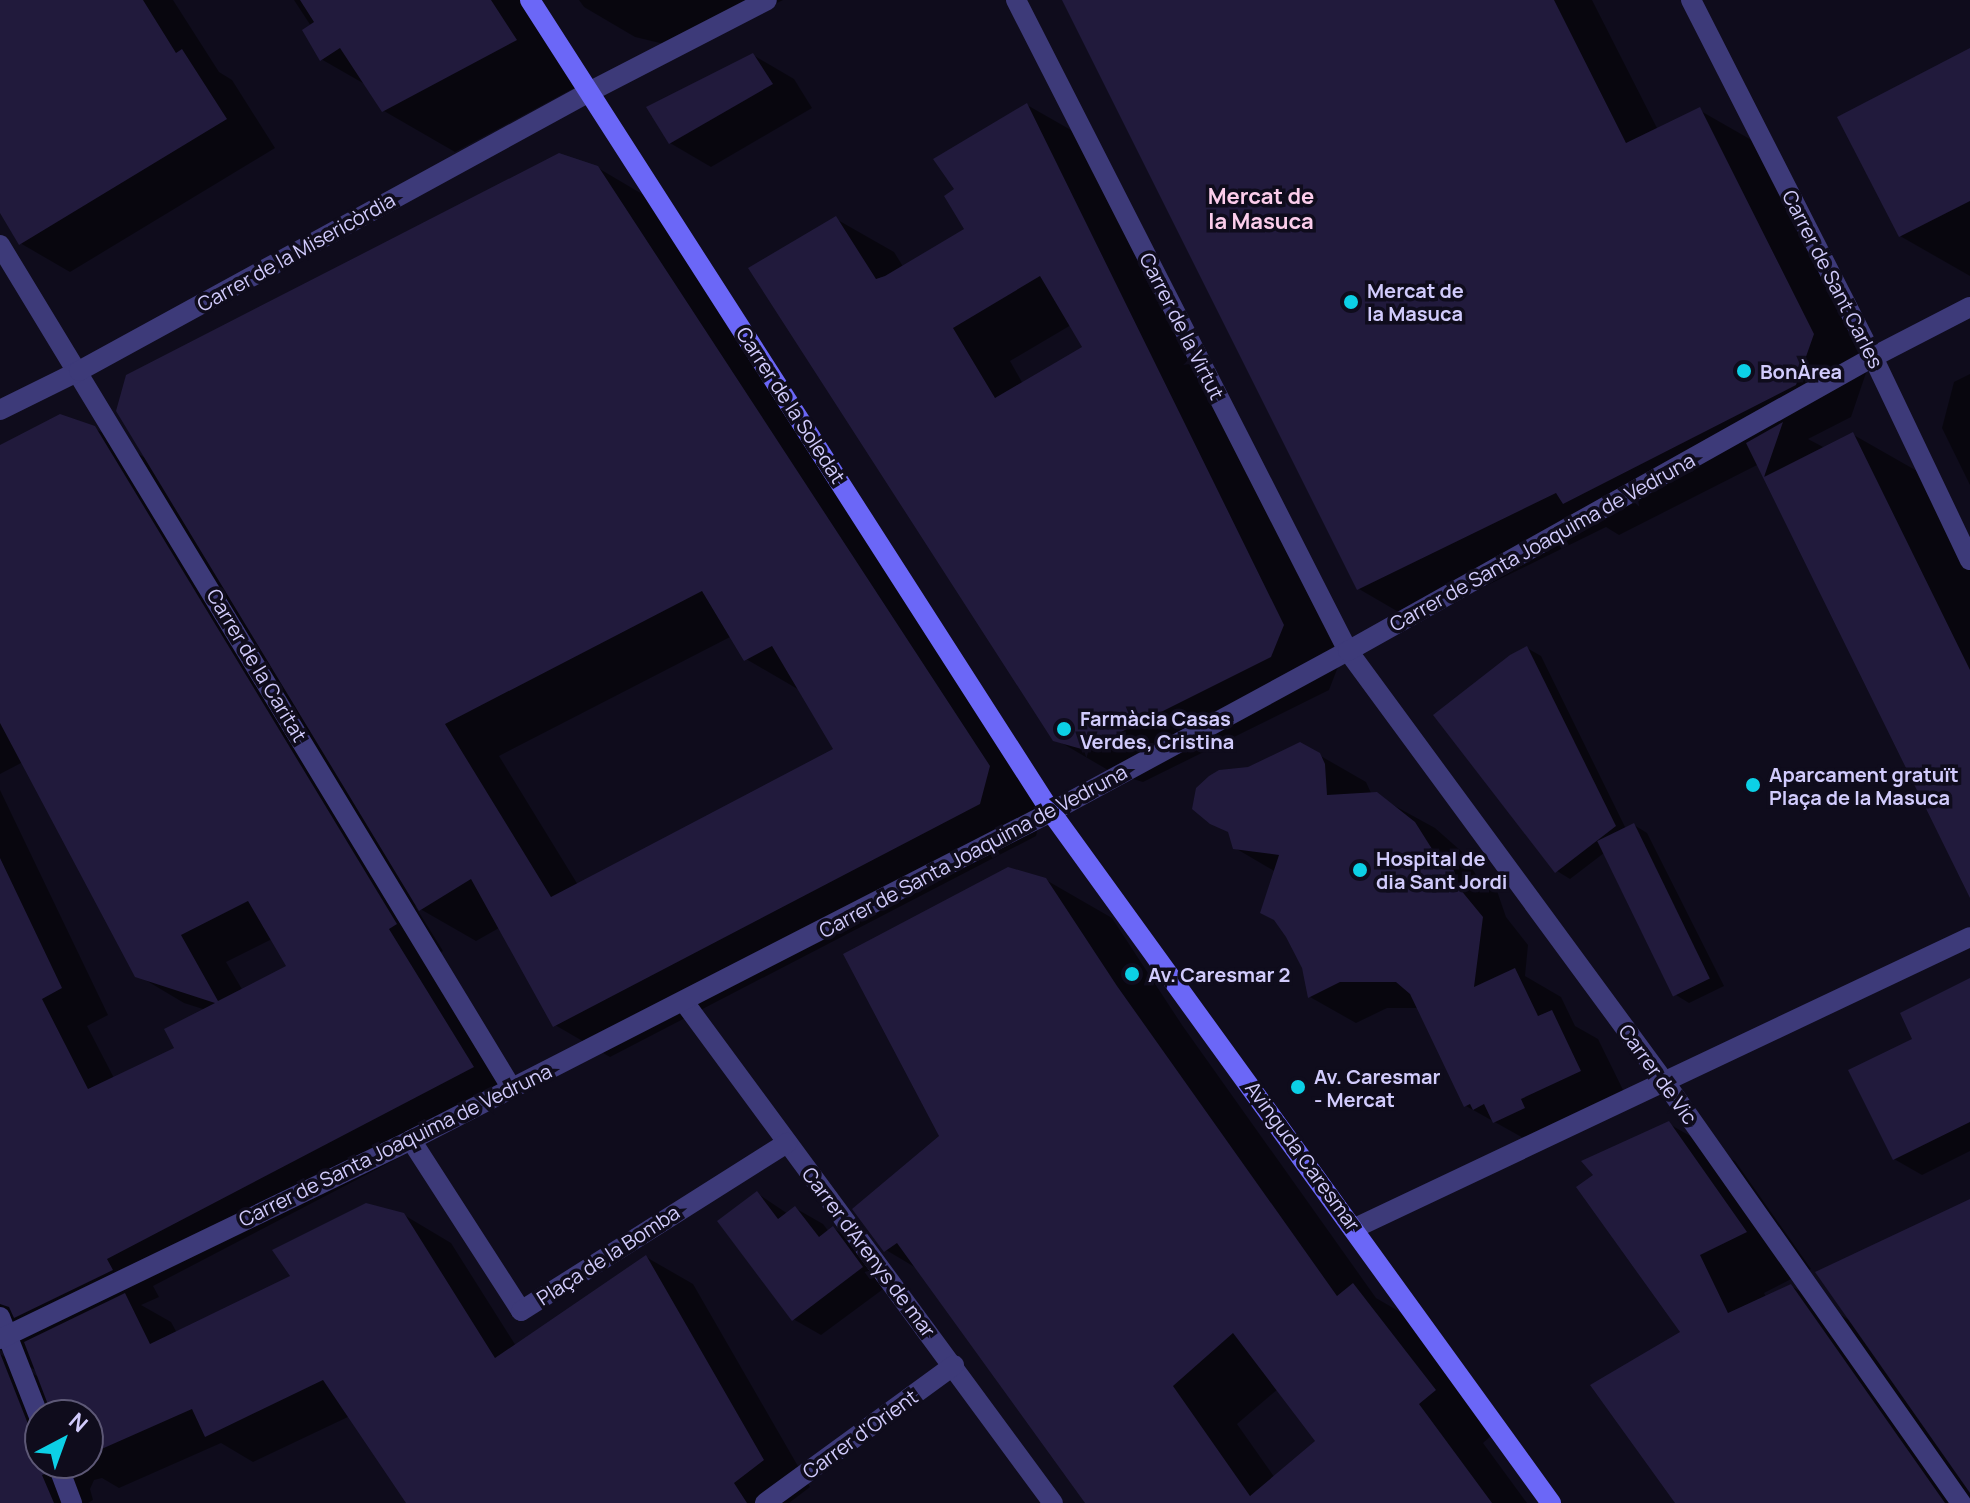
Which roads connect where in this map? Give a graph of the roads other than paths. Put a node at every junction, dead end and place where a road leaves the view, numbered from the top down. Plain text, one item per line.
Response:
1 (530, 0) edge
2 (767, 0) edge
3 (1016, 0) edge
4 (1691, 0) edge
5 (589, 92) junction
6 (0, 245) edge
7 (1970, 307) edge
8 (1873, 357) junction
9 (79, 371) junction
10 (0, 410) edge
11 (1970, 560) edge
12 (1348, 651) junction
13 (1051, 812) junction
14 (1970, 937) edge
15 (684, 1002) junction
16 (1664, 1081) junction
17 (511, 1087) junction
18 (411, 1140) junction
19 (787, 1143) junction
20 (1355, 1228) junction
21 (3, 1330) edge
22 (954, 1365) junction
23 (32, 1399) edge
24 (63, 1479) edge
25 (72, 1503) edge
26 (765, 1503) edge
27 (1053, 1503) edge
28 (1551, 1503) edge
29 (1961, 1503) edge

1 - 5 street, Carrer de la Soledat
2 - 5 street, Carrer de la Misericòrdia
3 - 12 street, Carrer de la Virtut
4 - 8 street, Carrer de Sant Carles
5 - 9 street, Carrer de la Misericòrdia
5 - 13 street, Carrer de la Soledat
6 - 9 street, Carrer de la Caritat
7 - 8 street, Carrer de Santa Joaquima de Vedruna
8 - 11 street, Carrer de Sant Carles
8 - 12 street, Carrer de Santa Joaquima de Vedruna
9 - 10 street, Carrer de la Misericòrdia
9 - 17 street, Carrer de la Caritat
12 - 13 street, Carrer de Santa Joaquima de Vedruna
12 - 16 street, Carrer de Vic
13 - 15 street, Carrer de Santa Joaquima de Vedruna
13 - 20 street, Avinguda Caresmar
14 - 16 street
15 - 17 street, Carrer de Santa Joaquima de Vedruna
15 - 19 street, Carrer d'Arenys de mar
16 - 20 street
16 - 29 street, Carrer de Vic
17 - 18 street, Carrer de Santa Joaquima de Vedruna
18 - 19 street, Plaça de la Bomba
18 - 21 street, Carrer de Santa Joaquima de Vedruna
19 - 22 street, Carrer d'Arenys de mar
20 - 28 street, Avinguda Caresmar
21 - 23 street
22 - 26 street, Carrer d'Orient
22 - 27 street, Carrer d'Arenys de mar
24 - 25 street

